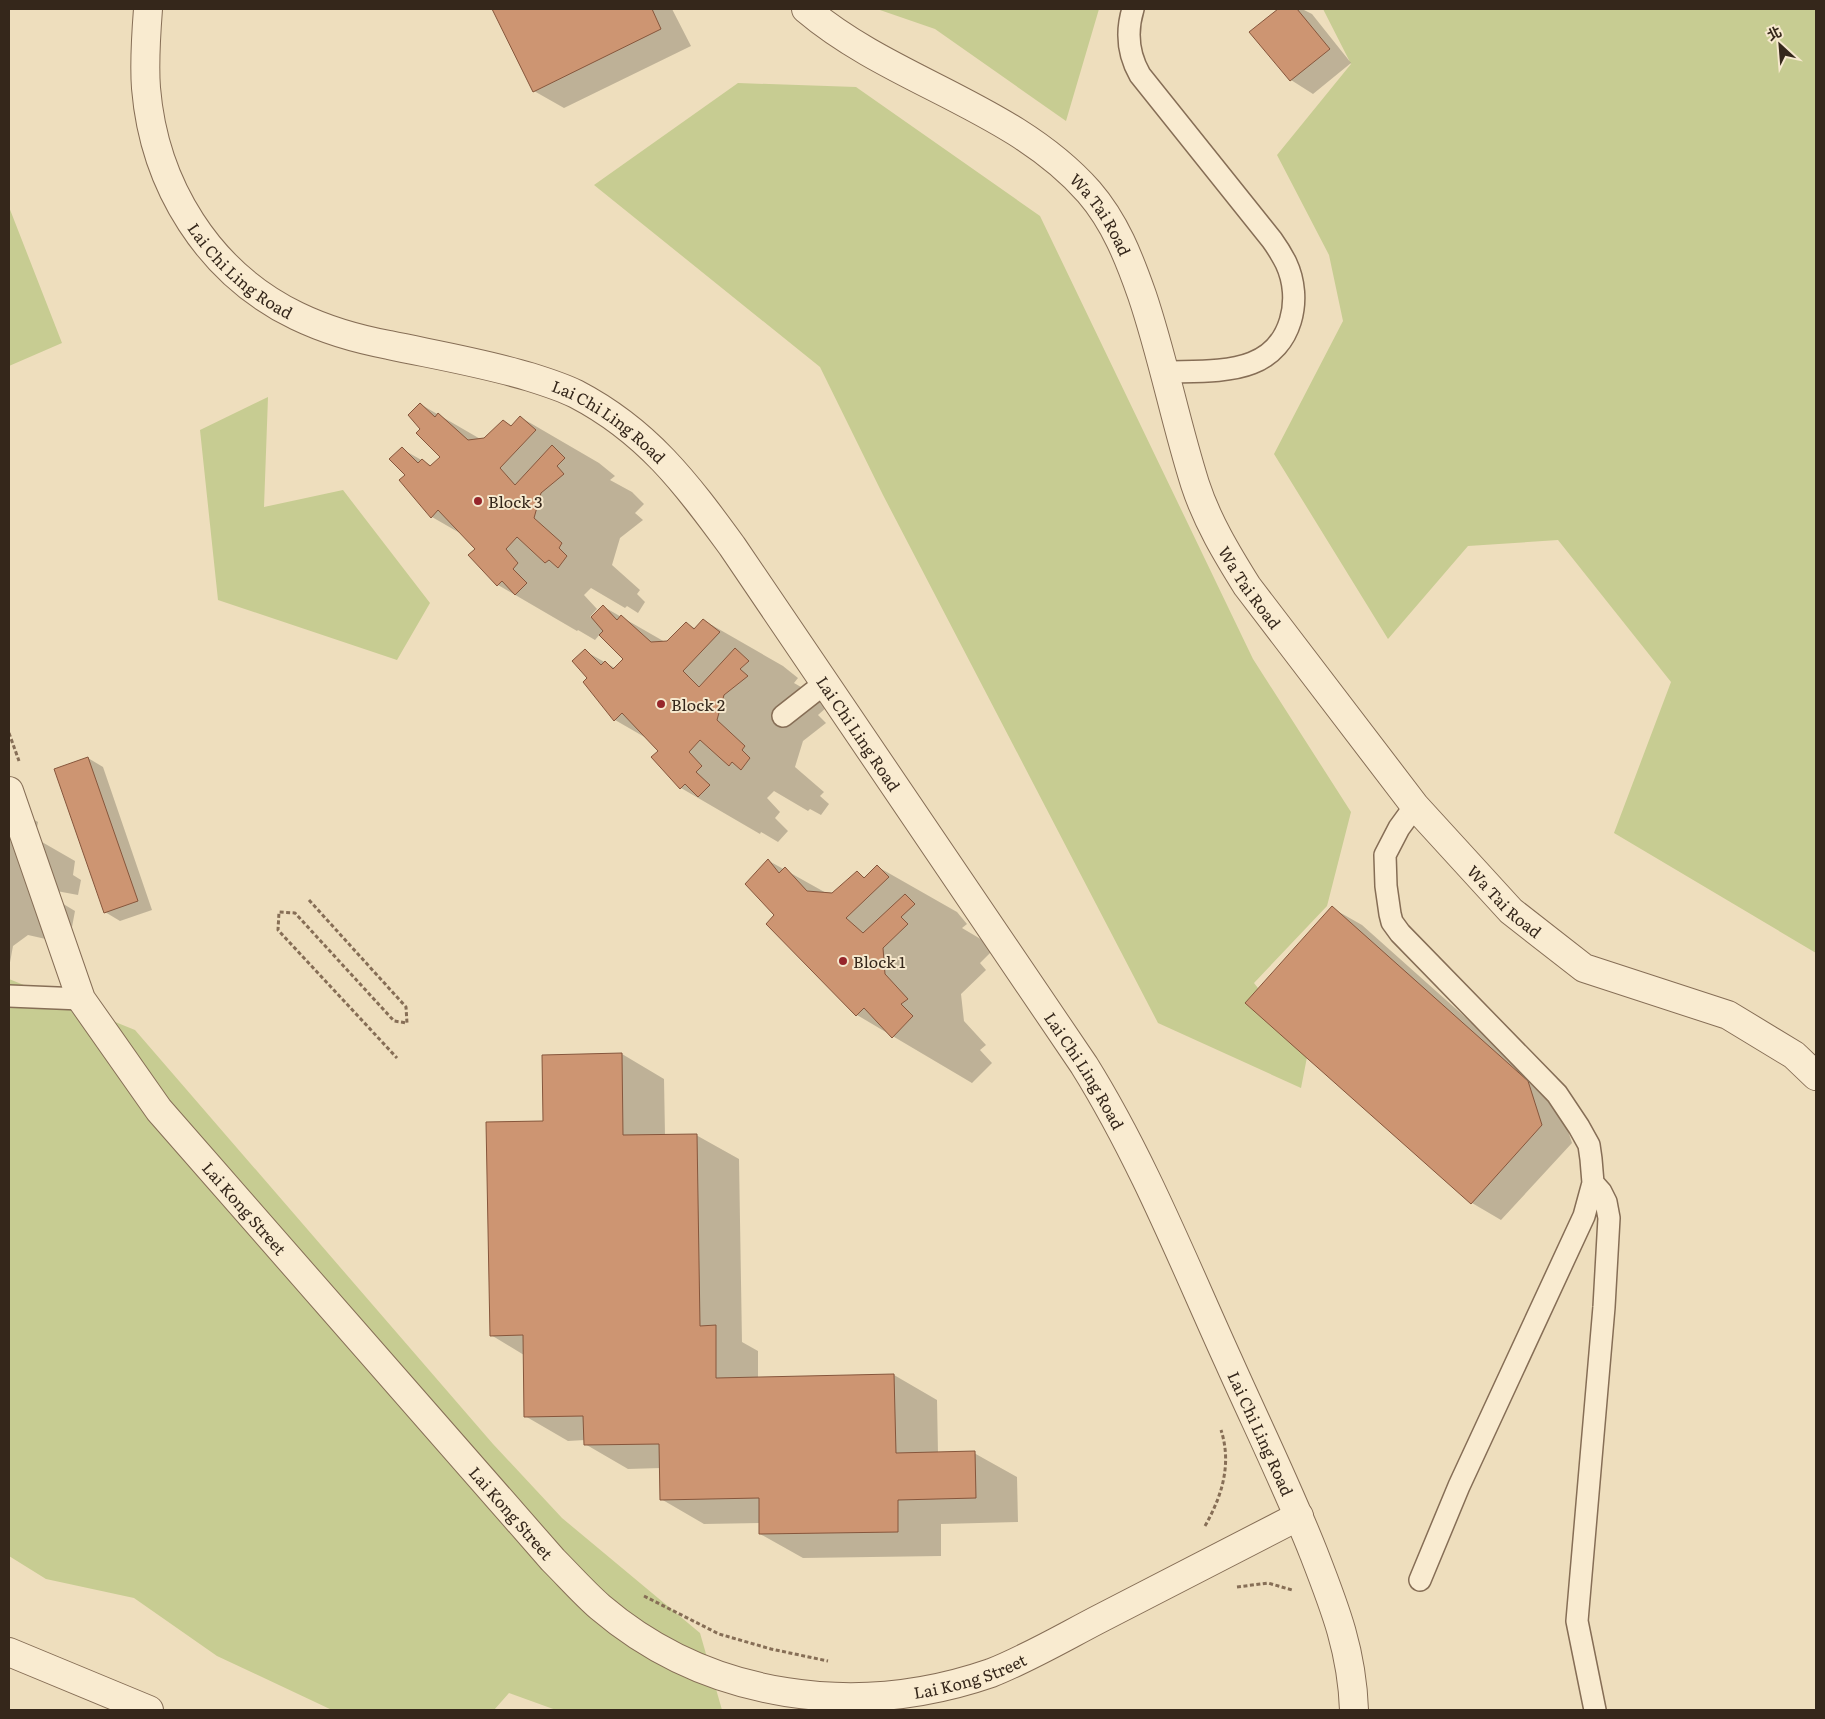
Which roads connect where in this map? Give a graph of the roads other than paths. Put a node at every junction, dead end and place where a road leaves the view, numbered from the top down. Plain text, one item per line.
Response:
1 (148, 9) edge
2 (806, 9) edge
3 (1133, 9) edge
4 (1165, 372) junction
5 (825, 683) junction
6 (782, 716) dead end
7 (15, 780) edge
8 (1415, 806) junction
9 (9, 996) edge
10 (81, 999) junction
11 (1816, 1076) edge
12 (1592, 1183) junction
13 (1299, 1516) junction
14 (1420, 1580) dead end
15 (9, 1652) edge
16 (149, 1710) edge
17 (1354, 1710) edge
18 (1595, 1710) edge

1 - 5 street, Lai Chi Ling Road
2 - 4 street, Wa Tai Road
3 - 4 lane
4 - 8 street, Wa Tai Road
5 - 6 lane
5 - 13 street, Lai Chi Ling Road
7 - 10 street, Lai Kong Street
8 - 11 street, Wa Tai Road
8 - 12 lane
9 - 10 lane
10 - 13 street, Lai Kong Street
12 - 14 lane
12 - 18 lane
13 - 17 street, Lai Chi Ling Road
15 - 16 street

